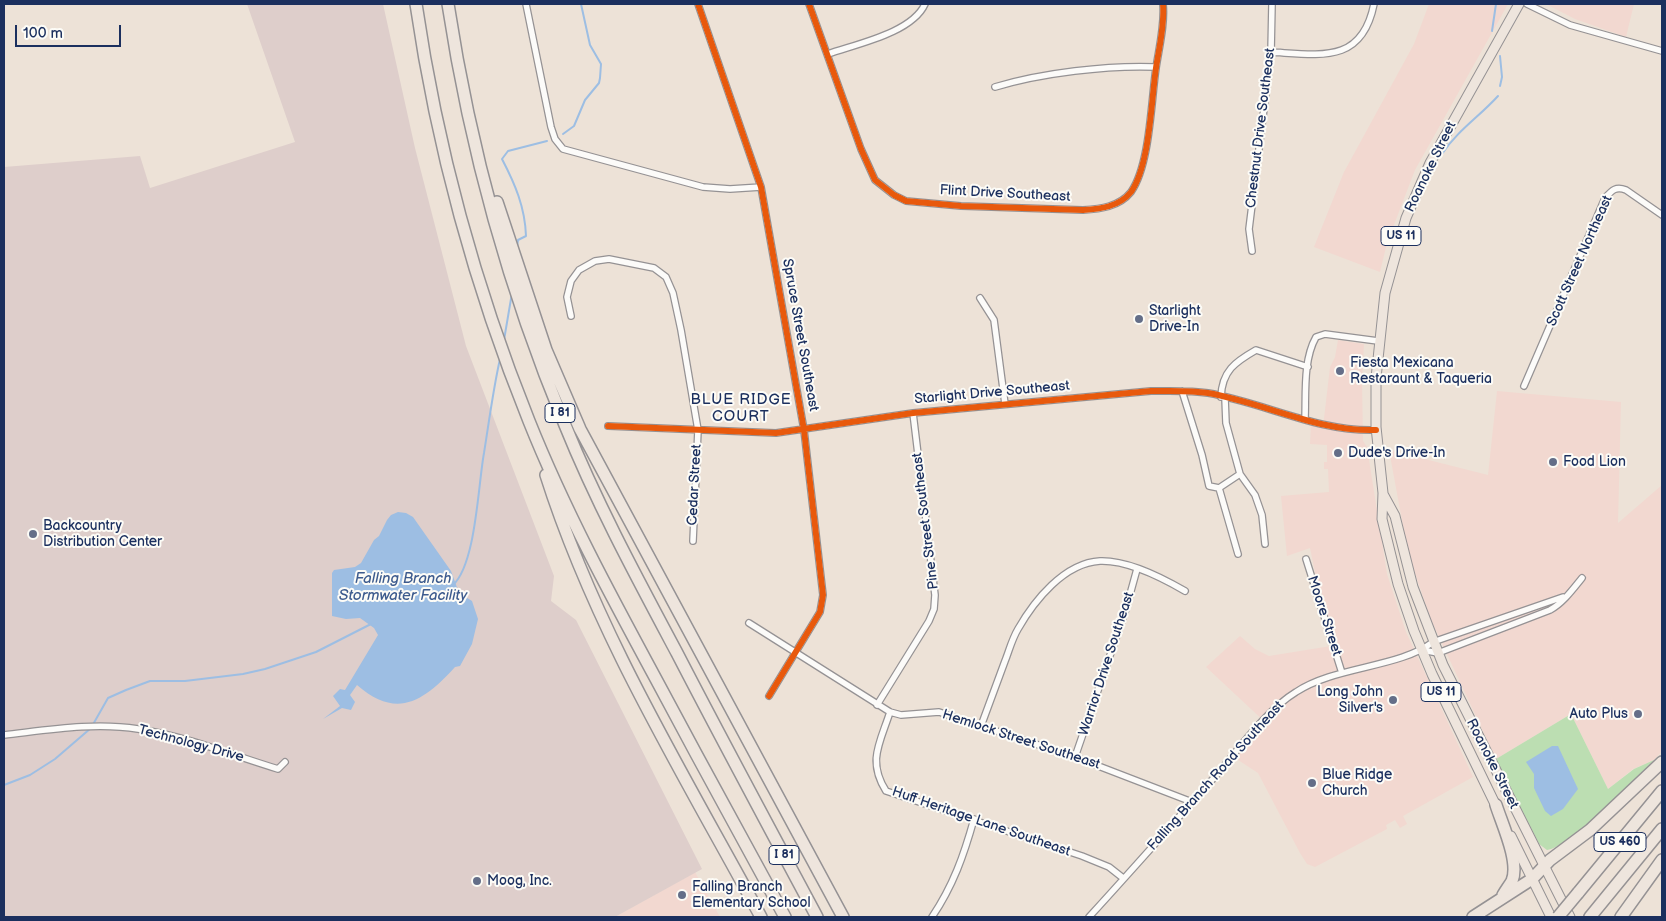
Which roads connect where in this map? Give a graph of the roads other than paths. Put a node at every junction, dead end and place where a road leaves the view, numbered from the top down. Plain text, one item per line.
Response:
1 (416, 4) edge
2 (448, 4) edge
3 (526, 4) edge
4 (698, 4) edge
5 (809, 4) edge
6 (925, 4) edge
7 (1163, 4) edge
8 (1272, 4) edge
9 (1374, 4) edge
10 (1519, 4) edge
11 (1527, 4) edge
12 (1662, 51) edge
13 (1271, 52) junction
14 (828, 54) junction
15 (1156, 68) junction
16 (995, 87) dead end
17 (470, 123) junction
18 (761, 187) junction
19 (1662, 215) edge
20 (1252, 251) dead end
21 (980, 298) dead end
22 (571, 316) dead end
23 (1378, 340) junction
24 (1308, 367) junction
25 (1524, 386) dead end
26 (1182, 391) junction
27 (1223, 397) junction
28 (1005, 404) junction
29 (913, 413) junction
30 (1305, 419) junction
31 (530, 423) junction
32 (608, 426) dead end
33 (698, 430) junction
34 (804, 430) junction
35 (1376, 430) junction
36 (1240, 474) junction
37 (1219, 488) junction
38 (1383, 493) junction
39 (693, 541) dead end
40 (1265, 544) dead end
41 (1238, 554) dead end
42 (1306, 559) dead end
43 (1137, 569) junction
44 (1582, 578) dead end
45 (1185, 591) dead end
46 (1563, 597) junction
47 (749, 623) dead end
48 (1433, 642) junction
49 (1422, 650) junction
50 (795, 653) junction
51 (1438, 653) junction
52 (1342, 673) junction
53 (769, 696) dead end
54 (877, 704) junction
55 (890, 712) junction
56 (981, 726) junction
57 (4, 735) edge
58 (1075, 757) junction
59 (285, 762) dead end
60 (1662, 762) edge
61 (1662, 791) edge
62 (1192, 802) junction
63 (1496, 805) junction
64 (974, 819) junction
65 (1662, 829) edge
66 (1662, 860) edge
67 (1543, 866) junction
68 (1123, 878) junction
69 (1532, 879) junction
70 (1500, 899) junction
71 (1590, 916) edge
72 (761, 917) edge
73 (785, 917) edge
74 (817, 917) edge
75 (843, 917) edge
76 (932, 917) edge
77 (1089, 917) edge
78 (1474, 917) edge
79 (1551, 917) edge
80 (1558, 917) edge
81 (1570, 917) edge
82 (1621, 917) edge

1 - 31 highway, I 81
2 - 17 highway, I 81
3 - 18 street
4 - 18 street, Spruce Street Southeast
5 - 14 street, Flint Drive Southeast
6 - 14 street
7 - 15 street, Flint Drive Southeast
8 - 13 street, Chestnut Drive Southeast
9 - 13 street
10 - 23 main road, Roanoke Street / US 11
11 - 12 street
13 - 20 street, Chestnut Drive Southeast
14 - 15 street, Flint Drive Southeast
15 - 16 street
17 - 74 highway, I 81
17 - 75 highway
18 - 34 street, Spruce Street Southeast
19 - 25 street, Scott Street Northeast
21 - 28 street
22 - 33 street, Cedar Street
23 - 24 street
23 - 35 main road, Roanoke Street / US 11
24 - 27 street
24 - 30 street
26 - 27 street, Starlight Drive Southeast
26 - 28 street, Starlight Drive Southeast
26 - 37 street
27 - 30 street, Starlight Drive Southeast
27 - 36 street
28 - 29 street, Starlight Drive Southeast
29 - 34 street, Starlight Drive Southeast
29 - 54 street, Pine Street Southeast
30 - 35 street, Starlight Drive Southeast
31 - 72 highway
31 - 73 highway, I 81
32 - 33 street, Starlight Drive Southeast
33 - 34 street, Starlight Drive Southeast
33 - 39 street, Cedar Street
34 - 50 street, Spruce Street Southeast
35 - 38 main road, Roanoke Street / US 11
36 - 37 street
36 - 40 street
37 - 41 street
38 - 48 main road, Roanoke Street / US 11
38 - 49 main road, Roanoke Street / US 11
42 - 52 street, Moore Street
43 - 45 street
43 - 56 street
43 - 58 street, Warrior Drive Southeast
44 - 46 street
46 - 48 street
46 - 51 street
47 - 50 street, Hemlock Street Southeast
48 - 49 street
48 - 51 main road, Roanoke Street / US 11
49 - 51 street
49 - 52 street, Falling Branch Road Southeast
49 - 63 main road, Roanoke Street / US 11
50 - 53 street, Spruce Street Southeast
50 - 54 street, Hemlock Street Southeast
51 - 67 main road, Roanoke Street / US 11
52 - 62 street, Falling Branch Road Southeast
54 - 55 street, Hemlock Street Southeast
55 - 56 street, Hemlock Street Southeast
55 - 64 street, Huff Heritage Lane Southeast
56 - 58 street, Hemlock Street Southeast
57 - 59 street, Technology Drive
58 - 62 street, Hemlock Street Southeast
60 - 67 highway
61 - 80 highway, US 460, bridge
62 - 68 street, Falling Branch Road Southeast
63 - 69 main road, Roanoke Street / US 11
63 - 70 highway
64 - 68 street, Huff Heritage Lane Southeast
64 - 76 street
65 - 71 highway, US 460
66 - 82 highway
67 - 69 highway
67 - 81 main road, Roanoke Street / US 11
68 - 77 street, Falling Branch Road Southeast
69 - 70 highway
69 - 79 main road, Roanoke Street / US 11
70 - 78 highway

